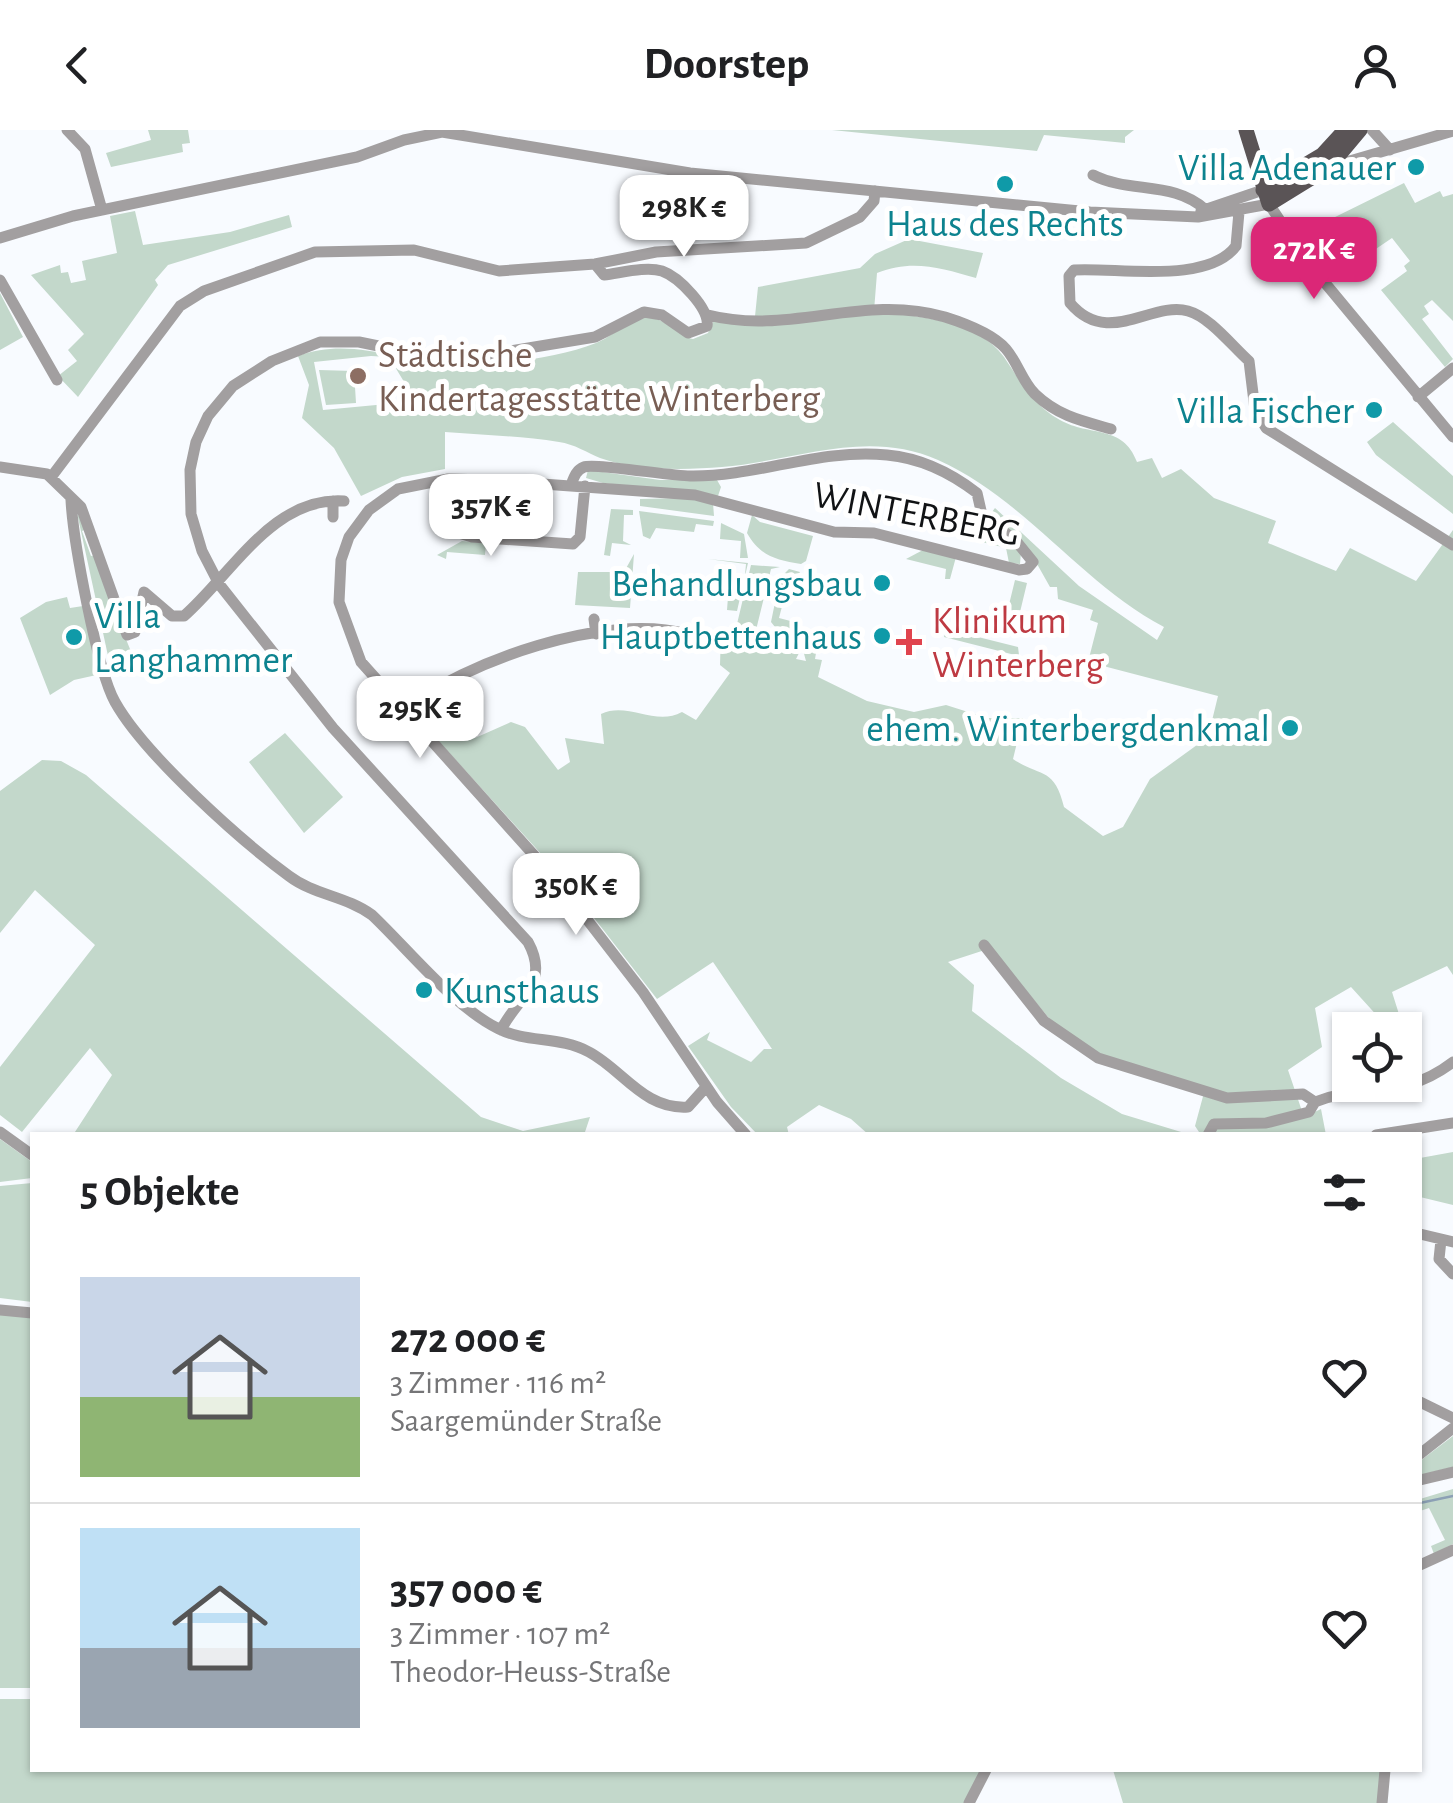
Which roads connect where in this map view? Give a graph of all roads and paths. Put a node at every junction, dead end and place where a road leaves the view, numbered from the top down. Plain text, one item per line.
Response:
1 (67, 130) edge
2 (1246, 130) edge
3 (1345, 130) edge
4 (1360, 130) edge
5 (1372, 130) edge
6 (1453, 132) edge
7 (1390, 150) junction
8 (1329, 167) junction
9 (1092, 175) dead end
10 (875, 191) junction
11 (1266, 197) junction
12 (102, 210) junction
13 (1206, 210) junction
14 (1240, 212) junction
15 (1182, 215) junction
16 (0, 238) edge
17 (594, 264) junction
18 (0, 280) edge
19 (709, 318) junction
20 (1453, 368) edge
21 (57, 380) dead end
22 (1418, 397) junction
23 (1111, 430) dead end
24 (1453, 437) edge
25 (0, 466) edge
26 (52, 476) junction
27 (448, 479) junction
28 (571, 484) junction
29 (585, 486) junction
30 (72, 500) junction
31 (333, 517) dead end
32 (1453, 545) edge
33 (219, 584) junction
34 (594, 619) dead end
35 (596, 634) junction
36 (688, 634) dead end
37 (402, 711) junction
38 (984, 945) dead end
39 (500, 1030) junction
40 (1453, 1062) edge
41 (706, 1086) junction
42 (717, 1102) junction
43 (1315, 1102) junction
44 (688, 1107) junction
45 (1453, 1123) edge
46 (0, 1132) edge
47 (743, 1132) edge
48 (1210, 1132) edge
49 (1395, 1132) edge
50 (30, 1154) edge
51 (1422, 1235) edge
52 (1447, 1241) edge
53 (1453, 1274) edge
54 (0, 1310) edge
55 (30, 1312) edge
56 (1422, 1403) edge
57 (1453, 1418) edge
58 (1453, 1428) edge
59 (1422, 1452) edge
60 (1453, 1472) edge
61 (1422, 1480) edge
62 (1453, 1550) edge
63 (1422, 1564) edge
64 (985, 1772) edge
65 (1386, 1772) edge
66 (969, 1803) edge
67 (1382, 1803) edge

1 - 12 street
2 - 11 main road
3 - 11 main road
4 - 8 main road
5 - 7 street
6 - 7 street
7 - 8 street
8 - 11 main road
9 - 13 street
10 - 12 street
10 - 15 street
10 - 17 street
11 - 13 street
11 - 14 street
11 - 22 street
12 - 16 street
13 - 15 street
14 - 15 street
14 - 32 street
17 - 19 street
17 - 26 street
18 - 21 street
19 - 23 street
19 - 33 street
20 - 22 street
22 - 24 street
25 - 26 street
26 - 30 street
27 - 28 street
27 - 29 street
27 - 37 street
28 - 29 street, WINTERBERG
28 - 29 street, WINTERBERG
30 - 33 street
30 - 39 street
31 - 33 street
33 - 39 street
34 - 35 street
35 - 36 street
35 - 37 street
37 - 41 street
38 - 43 street
39 - 44 street
40 - 43 street
41 - 42 street
41 - 44 street
42 - 44 street
42 - 47 street
43 - 48 street
45 - 49 street
46 - 50 street
51 - 52 street
52 - 53 street
54 - 55 street
56 - 57 street
58 - 59 street
60 - 61 street
62 - 63 street
64 - 66 street
65 - 67 street

